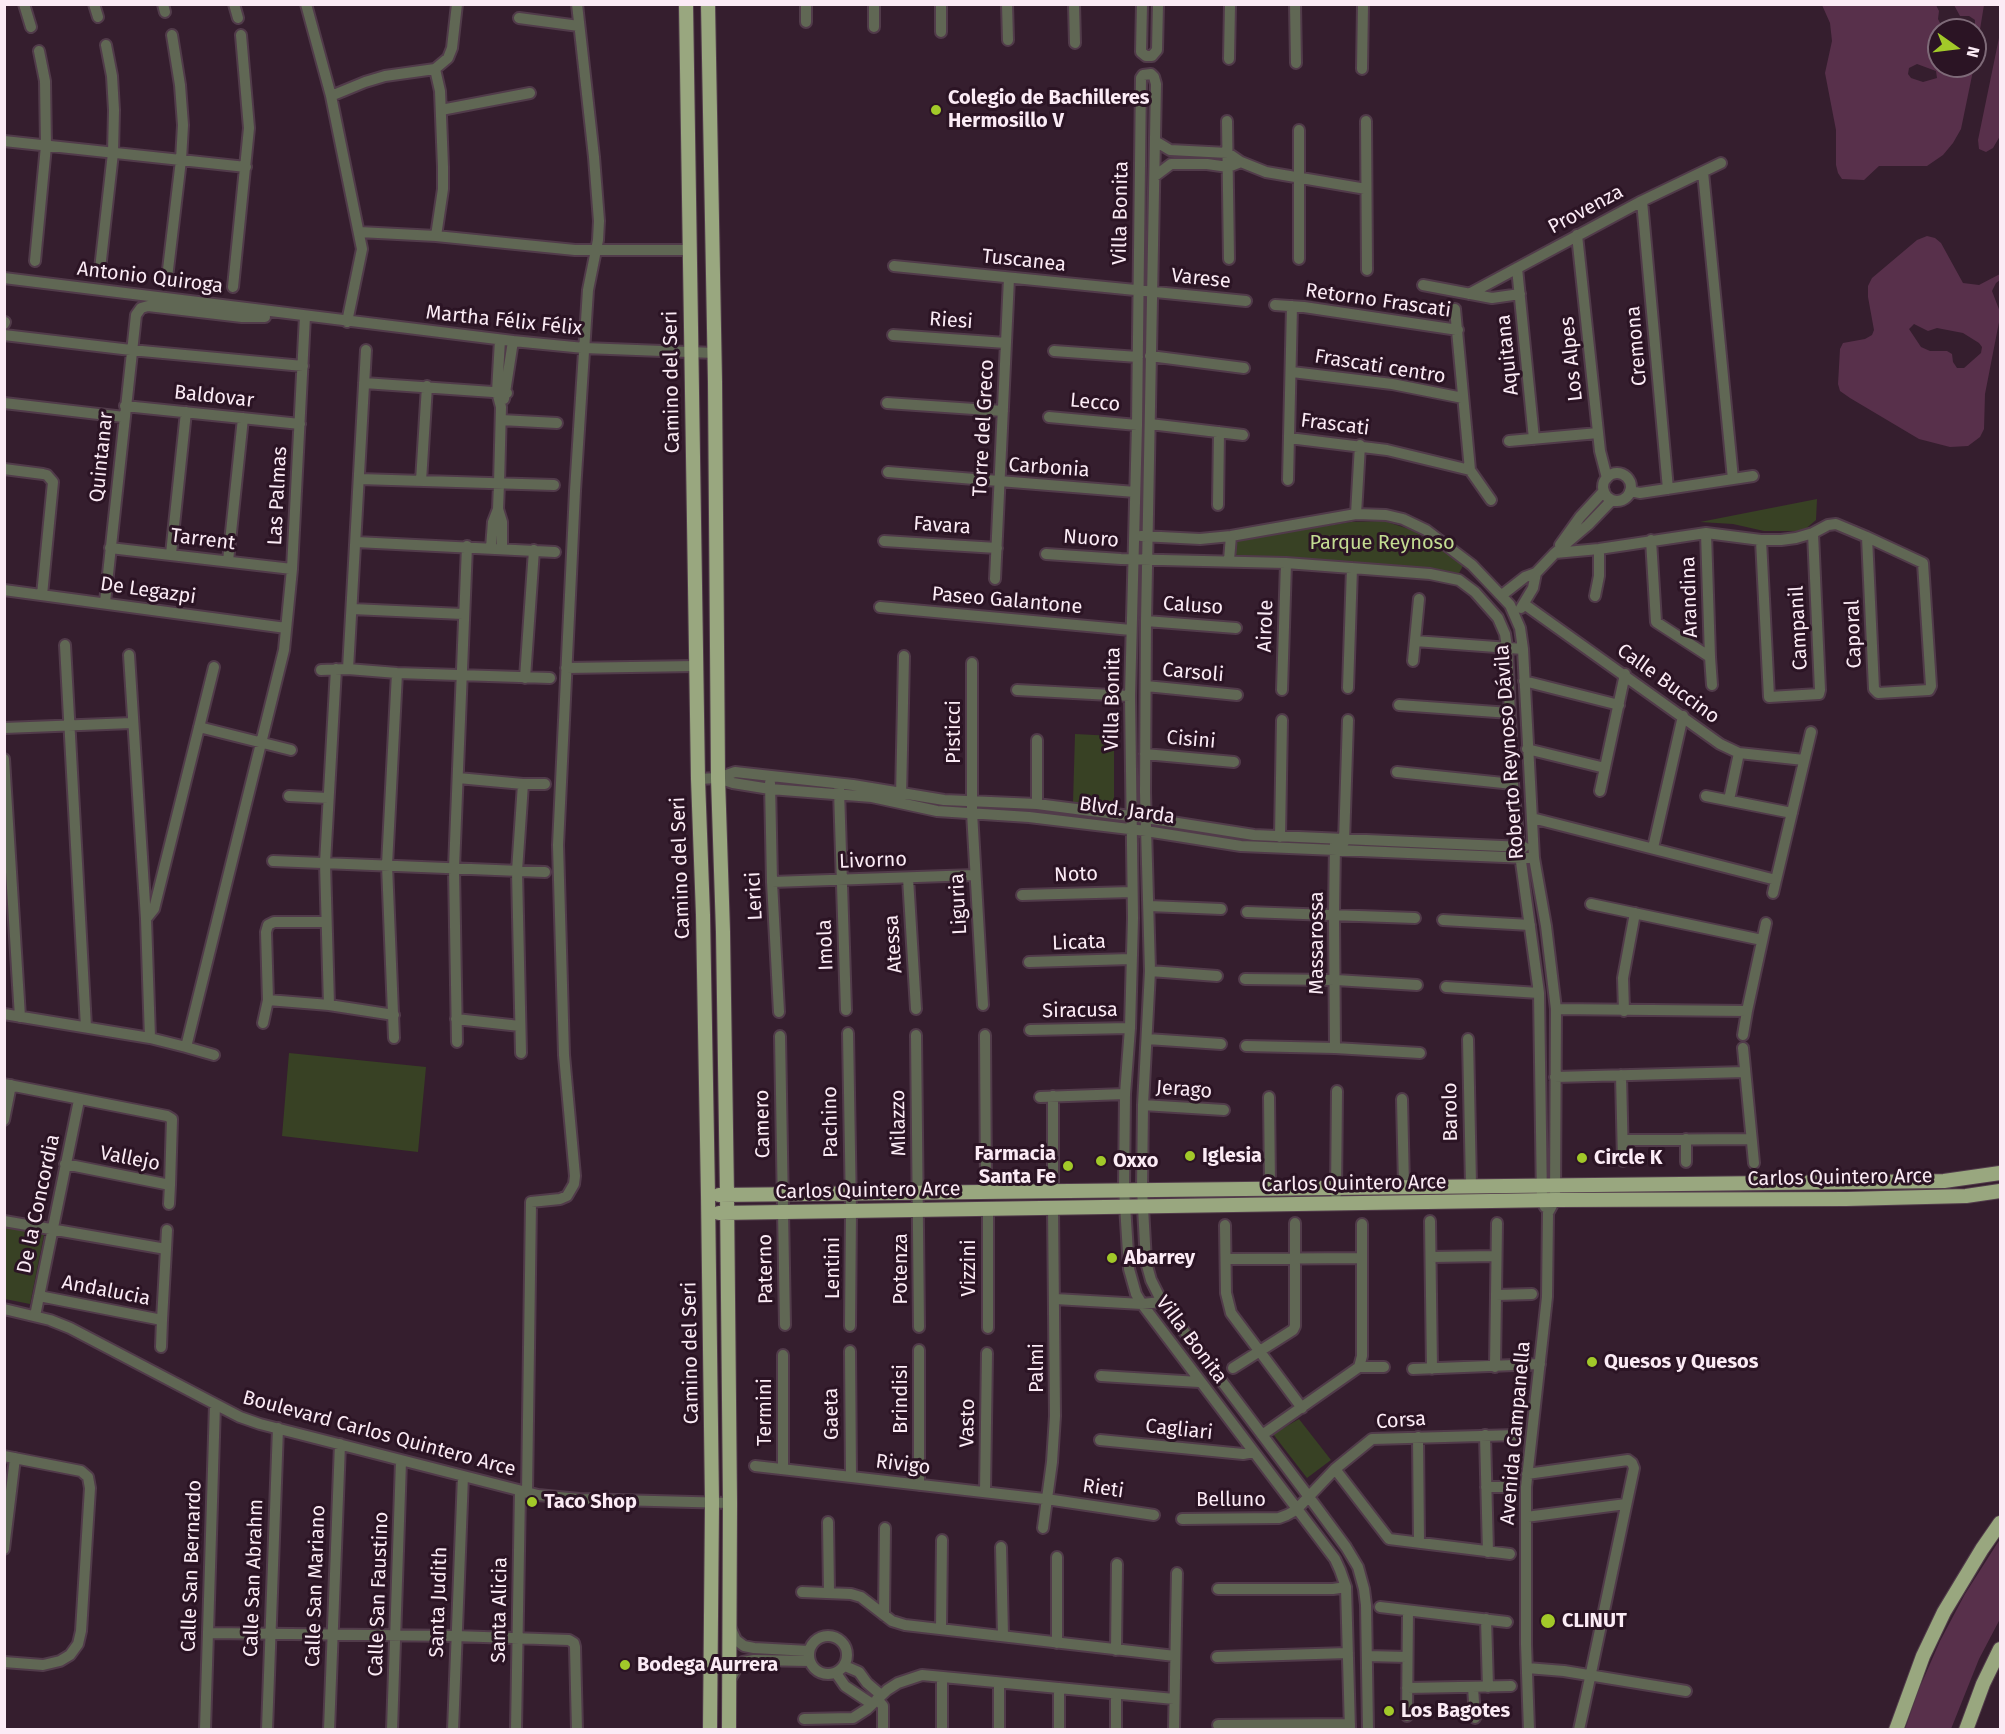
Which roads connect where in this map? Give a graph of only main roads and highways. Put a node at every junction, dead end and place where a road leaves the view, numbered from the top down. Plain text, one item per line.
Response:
1 (686, 4) edge
2 (708, 4) edge
3 (703, 915) junction
4 (723, 932) junction
5 (2001, 1173) edge
6 (1755, 1182) junction
7 (2001, 1191) edge
8 (708, 1195) junction
9 (727, 1195) junction
10 (1754, 1199) junction
11 (708, 1213) junction
12 (727, 1213) junction
13 (2001, 1523) edge
14 (2001, 1649) edge
15 (710, 1730) edge
16 (729, 1730) edge
17 (1896, 1730) edge
18 (1966, 1730) edge

1 - 3 main road, Camino del Seri
2 - 4 main road, Camino del Seri
3 - 4 main road
3 - 8 main road, Camino del Seri
4 - 9 main road, Camino del Seri
5 - 6 main road, Carlos Quintero Arce
6 - 9 main road, Carlos Quintero Arce
6 - 10 main road
7 - 10 main road, Carlos Quintero Arce
8 - 9 main road, Carlos Quintero Arce
8 - 11 main road, Camino del Seri
9 - 12 main road, Camino del Seri
10 - 12 main road, Carlos Quintero Arce
11 - 12 main road, Carlos Quintero Arce
11 - 15 main road, Camino del Seri
12 - 16 main road, Camino del Seri
13 - 17 main road
14 - 18 main road

